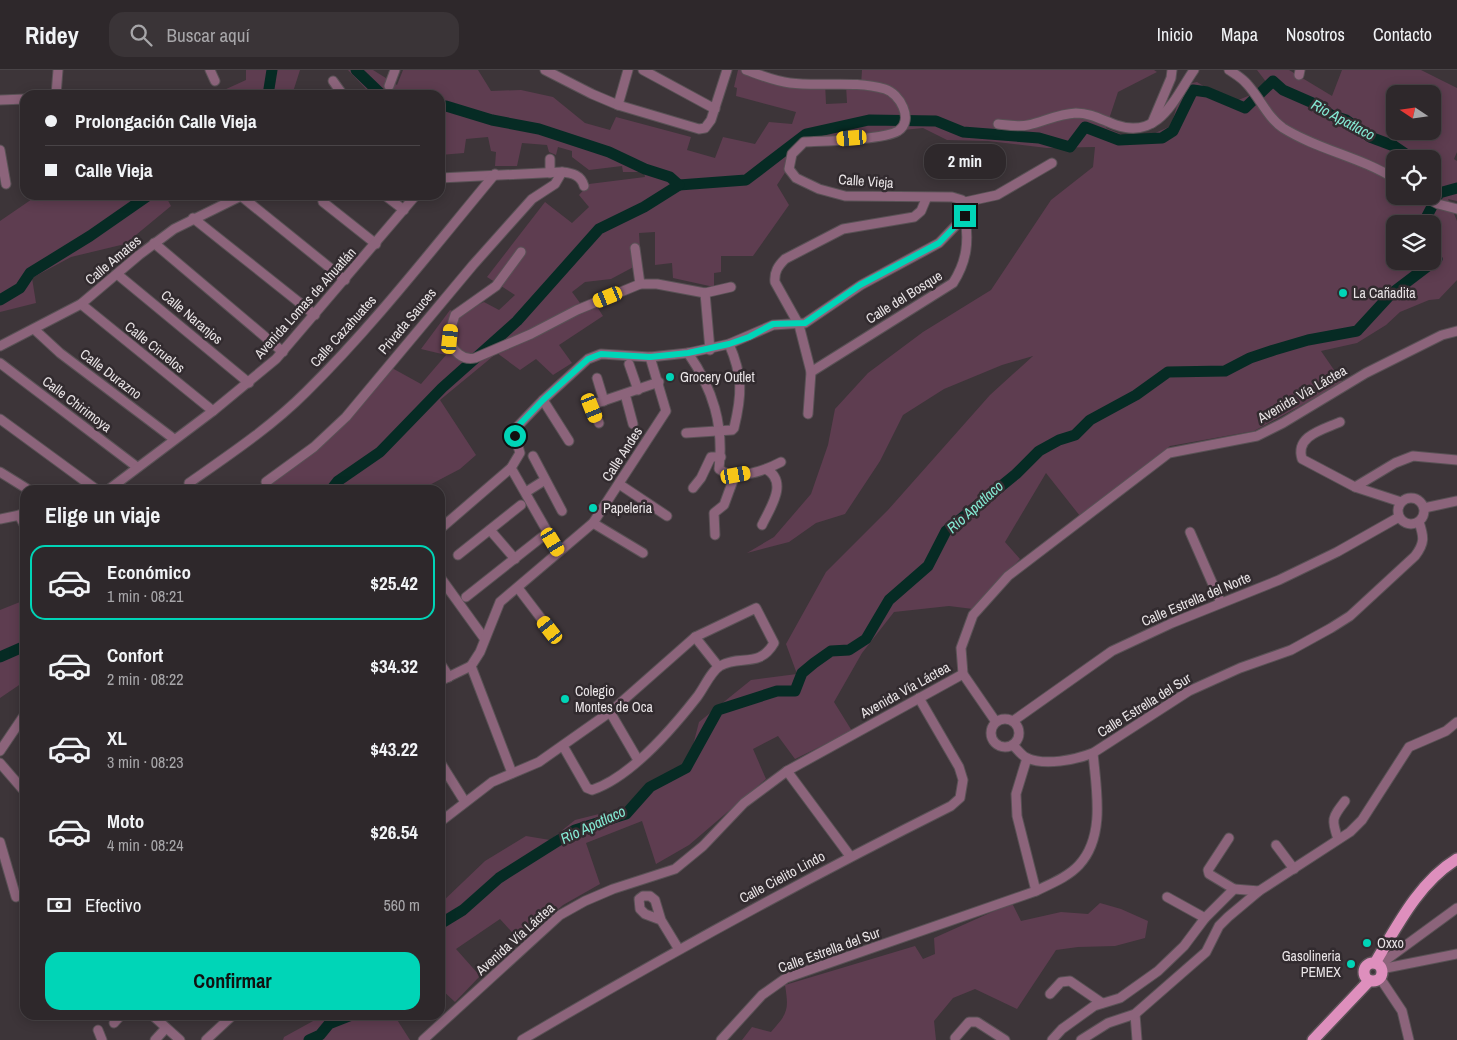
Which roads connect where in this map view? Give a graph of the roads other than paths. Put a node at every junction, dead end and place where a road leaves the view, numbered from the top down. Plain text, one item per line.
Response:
1 (58, 70) edge
2 (210, 70) edge
3 (396, 70) edge
4 (545, 70) edge
5 (628, 70) edge
6 (643, 70) edge
7 (728, 70) edge
8 (746, 70) edge
9 (1172, 70) edge
10 (1194, 70) edge
11 (1229, 70) edge
12 (215, 81) dead end
13 (333, 81) dead end
14 (389, 86) dead end
15 (56, 90) edge
16 (339, 90) edge
17 (20, 99) edge
18 (0, 100) edge
19 (618, 105) junction
20 (715, 109) junction
21 (998, 124) dead end
22 (1151, 125) junction
23 (0, 150) edge
24 (550, 159) dead end
25 (1052, 163) dead end
26 (562, 172) junction
27 (550, 173) junction
28 (495, 174) junction
29 (1386, 174) edge
30 (445, 178) edge
31 (6, 184) dead end
32 (584, 186) dead end
33 (926, 199) junction
34 (231, 200) edge
35 (248, 200) edge
36 (323, 200) edge
37 (391, 200) edge
38 (412, 200) edge
39 (965, 202) junction
40 (1441, 204) edge
41 (1457, 209) edge
42 (404, 210) junction
43 (965, 216) junction
44 (193, 218) junction
45 (154, 243) junction
46 (376, 244) junction
47 (635, 248) dead end
48 (521, 252) dead end
49 (117, 274) junction
50 (344, 280) junction
51 (640, 284) junction
52 (731, 287) dead end
53 (705, 294) junction
54 (81, 304) junction
55 (315, 315) junction
56 (799, 325) junction
57 (34, 329) junction
58 (1457, 331) edge
59 (729, 344) junction
60 (0, 346) edge
61 (710, 350) junction
62 (283, 352) junction
63 (688, 353) junction
64 (650, 357) junction
65 (0, 363) edge
66 (629, 364) dead end
67 (811, 372) junction
68 (597, 378) dead end
69 (249, 382) junction
70 (659, 382) junction
71 (638, 390) junction
72 (624, 394) junction
73 (543, 400) junction
74 (604, 401) junction
75 (213, 411) junction
76 (808, 414) dead end
77 (0, 419) edge
78 (1340, 422) dead end
79 (599, 423) dead end
80 (633, 424) dead end
81 (720, 431) junction
82 (686, 434) dead end
83 (174, 439) junction
84 (569, 441) dead end
85 (533, 456) dead end
86 (720, 457) junction
87 (1457, 460) edge
88 (782, 462) dead end
89 (137, 467) junction
90 (511, 468) junction
91 (766, 469) junction
92 (0, 472) edge
93 (736, 475) junction
94 (545, 480) junction
95 (266, 482) dead end
96 (189, 484) dead end
97 (619, 484) junction
98 (21, 485) edge
99 (90, 485) edge
100 (114, 485) edge
101 (1355, 487) junction
102 (693, 488) dead end
103 (526, 492) junction
104 (1457, 500) edge
105 (1401, 502) junction
106 (521, 505) dead end
107 (1424, 508) junction
108 (562, 510) dead end
109 (20, 514) edge
110 (667, 516) dead end
111 (1399, 517) junction
112 (0, 519) edge
113 (1419, 522) junction
114 (445, 523) edge
115 (592, 523) junction
116 (762, 525) dead end
117 (490, 530) junction
118 (1190, 532) dead end
119 (547, 533) junction
120 (715, 535) dead end
121 (559, 552) junction
122 (643, 553) dead end
123 (458, 554) dead end
124 (515, 559) junction
125 (445, 584) edge
126 (518, 588) junction
127 (466, 597) dead end
128 (1221, 604) junction
129 (550, 630) dead end
130 (695, 637) junction
131 (484, 638) junction
132 (471, 666) junction
133 (718, 666) junction
134 (445, 671) edge
135 (963, 674) junction
136 (449, 677) junction
137 (445, 679) edge
138 (918, 698) junction
139 (610, 712) junction
140 (20, 721) edge
141 (1013, 721) junction
142 (996, 722) junction
143 (1457, 722) edge
144 (1013, 745) junction
145 (563, 746) junction
146 (0, 751) edge
147 (1093, 753) junction
148 (1027, 758) junction
149 (638, 760) junction
150 (0, 763) edge
151 (445, 770) edge
152 (787, 771) junction
153 (512, 773) junction
154 (20, 786) edge
155 (1345, 801) dead end
156 (465, 802) junction
157 (445, 818) edge
158 (1229, 838) dead end
159 (1338, 839) junction
160 (0, 842) edge
161 (1276, 845) dead end
162 (850, 856) junction
163 (1457, 859) edge
164 (1294, 869) junction
165 (1234, 889) junction
166 (1036, 891) junction
167 (1259, 891) junction
168 (16, 897) dead end
169 (1167, 897) dead end
170 (1457, 908) edge
171 (1204, 918) junction
172 (660, 920) dead end
173 (678, 948) junction
174 (1457, 954) edge
175 (1377, 971) junction
176 (1050, 994) dead end
177 (1102, 1002) junction
178 (1135, 1014) junction
179 (117, 1020) edge
180 (157, 1020) edge
181 (228, 1020) edge
182 (445, 1020) edge
183 (445, 1020) edge
184 (114, 1023) dead end
185 (166, 1028) junction
186 (98, 1030) dead end
187 (955, 1038) dead end
188 (102, 1040) edge
189 (155, 1040) edge
190 (180, 1040) edge
191 (206, 1040) edge
192 (423, 1040) edge
193 (522, 1040) edge
194 (721, 1040) edge
195 (1006, 1040) edge
196 (1052, 1040) edge
197 (1081, 1040) edge
198 (1137, 1040) edge
199 (1313, 1040) edge
200 (1409, 1040) edge

1 - 15 street
2 - 12 street
3 - 14 street
4 - 19 street
5 - 19 street
6 - 20 street
7 - 20 street
8 - 33 street, Calle Vieja
9 - 22 street
10 - 22 street
11 - 29 street
13 - 16 street
17 - 18 street
19 - 20 street
21 - 22 street
23 - 31 street
24 - 27 street
25 - 39 street
26 - 27 street
26 - 32 street
26 - 95 street, Privada Sauces
27 - 28 street
28 - 30 street
28 - 96 street, Calle Cazahuates
33 - 39 street, Calle Vieja
33 - 56 street
34 - 44 street, Calle Amates
35 - 50 street
36 - 46 street
37 - 42 street
38 - 42 street, Avenida Lomas de Ahuatlán
39 - 43 street
40 - 41 street
42 - 46 street, Avenida Lomas de Ahuatlán
43 - 56 street
43 - 67 street, Calle del Bosque
44 - 45 street, Calle Amates
44 - 55 street
45 - 49 street, Calle Amates
45 - 62 street
46 - 50 street, Avenida Lomas de Ahuatlán
47 - 51 street
48 - 51 street
49 - 54 street, Calle Amates
49 - 69 street, Calle Naranjos
50 - 55 street, Avenida Lomas de Ahuatlán
51 - 53 street
52 - 53 street
53 - 61 street
54 - 57 street, Calle Amates
54 - 75 street, Calle Ciruelos
55 - 62 street, Avenida Lomas de Ahuatlán
56 - 59 street
56 - 67 street
57 - 60 street, Calle Amates
57 - 83 street, Calle Durazno
58 - 135 street, Avenida Vía Láctea
59 - 61 street
59 - 81 street
61 - 63 street
62 - 69 street, Avenida Lomas de Ahuatlán
63 - 64 street
63 - 81 street
64 - 70 street, Calle Andes
64 - 73 street
65 - 89 street, Calle Chirimoya
66 - 71 street
67 - 76 street
68 - 74 street
69 - 75 street, Avenida Lomas de Ahuatlán
70 - 71 street
70 - 97 street, Calle Andes
71 - 72 street
72 - 74 street
72 - 80 street
73 - 84 street
73 - 90 street
74 - 79 street
75 - 83 street, Avenida Lomas de Ahuatlán
77 - 99 street
78 - 101 street
81 - 82 street
81 - 86 street
83 - 89 street, Avenida Lomas de Ahuatlán
85 - 94 street
86 - 93 street
86 - 102 street
87 - 101 street
88 - 91 street
89 - 100 street, Avenida Lomas de Ahuatlán
90 - 103 street
90 - 114 street
91 - 93 street
91 - 116 street
92 - 98 street
93 - 120 street
94 - 103 street
94 - 108 street
97 - 110 street
97 - 115 street, Calle Andes
101 - 105 street
103 - 119 street
104 - 107 street
105 - 107 street
105 - 111 street
106 - 117 street
107 - 113 street
109 - 112 street
111 - 113 street
111 - 128 street, Calle Estrella del Norte
113 - 147 street, Calle Estrella del Sur
115 - 121 street, Calle Andes
115 - 122 street
117 - 123 street
117 - 124 street
118 - 128 street
119 - 121 street
119 - 124 street
121 - 126 street, Calle Andes
124 - 127 street
125 - 131 street
126 - 129 street
126 - 131 street, Calle Andes
128 - 141 street, Calle Estrella del Norte
130 - 133 street
130 - 133 street
130 - 139 street
131 - 132 street, Calle Andes
132 - 136 street
132 - 153 street
133 - 149 street
134 - 136 street
135 - 138 street, Avenida Vía Láctea
135 - 142 street
136 - 137 street
138 - 152 street, Avenida Vía Láctea
138 - 162 street, Calle Cielito Lindo
139 - 145 street
139 - 149 street
140 - 146 street
141 - 142 street
141 - 144 street
142 - 144 street
143 - 159 street
144 - 148 street
145 - 149 street
145 - 153 street
147 - 148 street
147 - 166 street, Calle Estrella del Sur
148 - 166 street
150 - 154 street
151 - 156 street
152 - 162 street
152 - 182 street, Avenida Vía Láctea
153 - 156 street
155 - 159 street
156 - 157 street
158 - 165 street
159 - 164 street
160 - 168 street
161 - 164 street
162 - 173 street, Calle Cielito Lindo
163 - 175 main road
164 - 167 street
165 - 167 street
165 - 171 street
166 - 194 street, Calle Estrella del Sur
167 - 178 street
169 - 171 street
170 - 175 street
171 - 177 street
172 - 173 street
173 - 193 street, Calle Cielito Lindo
174 - 175 street
175 - 199 main road
175 - 200 street
176 - 177 street
177 - 196 street
178 - 197 street
178 - 198 street
179 - 184 street
180 - 185 street
181 - 191 street
183 - 192 street, Avenida Vía Láctea
185 - 189 street
185 - 190 street
186 - 188 street
187 - 195 street

